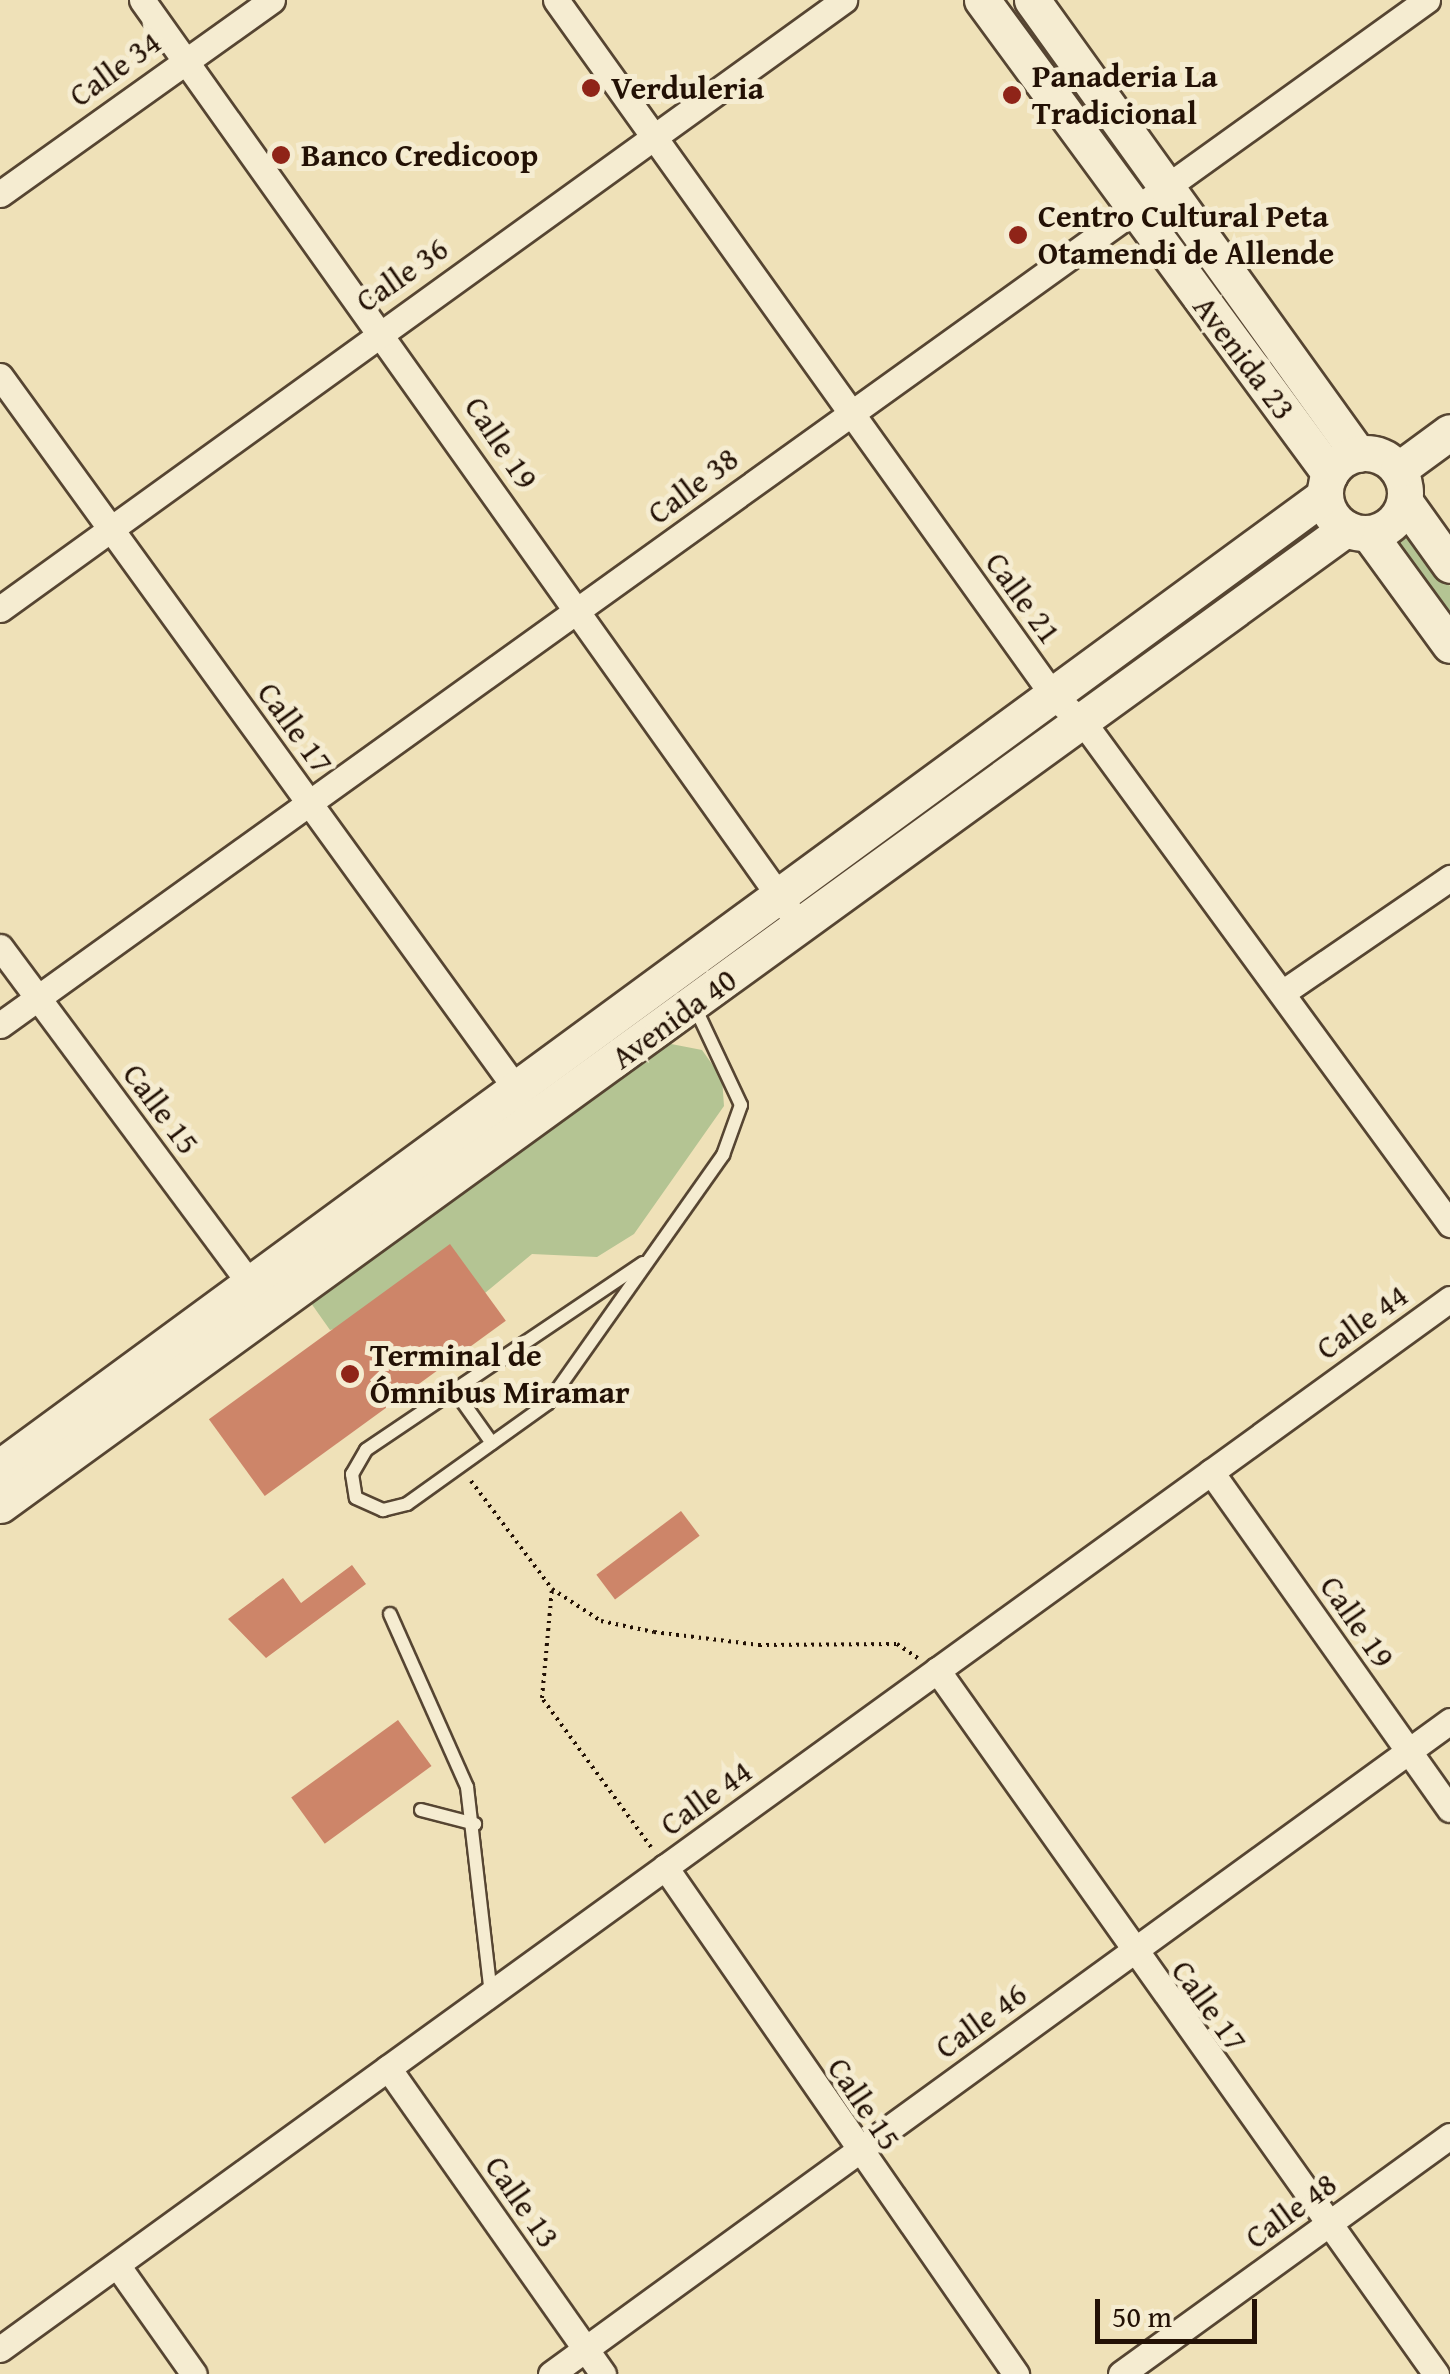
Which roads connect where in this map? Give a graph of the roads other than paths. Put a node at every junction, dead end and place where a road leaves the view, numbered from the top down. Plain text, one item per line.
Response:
1 (142, 0) edge
2 (272, 0) edge
3 (556, 0) edge
4 (844, 0) edge
5 (982, 0) edge
6 (1032, 0) edge
7 (1427, 0) edge
8 (184, 58) junction
9 (656, 140) junction
10 (1162, 183) junction
11 (0, 194) edge
12 (1131, 206) junction
13 (382, 327) junction
14 (0, 376) edge
15 (849, 410) junction
16 (1450, 432) edge
17 (1358, 454) junction
18 (1327, 485) junction
19 (1402, 486) junction
20 (111, 529) junction
21 (1357, 531) junction
22 (1450, 566) edge
23 (0, 609) edge
24 (578, 614) junction
25 (1450, 645) edge
26 (1055, 698) junction
27 (1083, 722) junction
28 (311, 805) junction
29 (1450, 878) edge
30 (792, 914) junction
31 (0, 947) edge
32 (685, 991) junction
33 (1282, 993) junction
34 (37, 997) junction
35 (0, 1025) edge
36 (528, 1105) junction
37 (1450, 1224) edge
38 (643, 1263) junction
39 (259, 1296) junction
40 (1450, 1299) edge
41 (454, 1391) junction
42 (492, 1443) junction
43 (0, 1467) edge
44 (1212, 1472) junction
45 (0, 1505) edge
46 (390, 1614) dead end
47 (937, 1670) junction
48 (1450, 1721) edge
49 (1408, 1751) junction
50 (1450, 1809) edge
51 (421, 1810) dead end
52 (475, 1824) junction
53 (665, 1867) junction
54 (1130, 1953) junction
55 (491, 1993) junction
56 (388, 2068) junction
57 (1450, 2136) edge
58 (856, 2152) junction
59 (1328, 2224) junction
60 (117, 2264) junction
61 (0, 2349) edge
62 (585, 2349) junction
63 (194, 2374) edge
64 (551, 2374) edge
65 (603, 2374) edge
66 (1016, 2374) edge
67 (1121, 2374) edge
68 (1436, 2374) edge

1 - 8 street, Calle 19
2 - 8 street, Calle 34
3 - 9 street, Calle 21
4 - 9 street, Calle 36
5 - 12 main road, Avenida 23
6 - 10 main road, Avenida 23
7 - 10 street, Calle 38
8 - 11 street, Calle 34
8 - 13 street, Calle 19
9 - 13 street, Calle 36
9 - 15 street, Calle 21
10 - 12 street, Calle 38
10 - 17 main road, Avenida 23
12 - 15 street, Calle 38
12 - 18 main road, Avenida 23
13 - 20 street, Calle 36
13 - 24 street, Calle 19
14 - 20 street, Calle 17
15 - 24 street, Calle 38
15 - 26 street, Calle 21
16 - 19 main road, Avenida 40
17 - 18 main road, Avenida 40
17 - 19 main road
18 - 21 main road
18 - 26 main road, Avenida 40
19 - 21 main road, Avenida 40
19 - 22 main road
20 - 23 street, Calle 36
20 - 28 street, Calle 17
21 - 25 main road
21 - 27 main road, Avenida 40
24 - 28 street, Calle 38
24 - 30 street, Calle 19
26 - 27 street, Calle 21
26 - 30 main road, Avenida 40
27 - 30 main road, Avenida 40
27 - 33 street, Calle 21
28 - 34 street, Calle 38
28 - 36 street, Calle 17
29 - 33 street
30 - 32 main road, Avenida 40
31 - 34 street, Calle 15
32 - 36 main road, Avenida 40
32 - 38 lane
33 - 37 street, Calle 21
34 - 35 street, Calle 38
34 - 39 street, Calle 15
36 - 39 main road, Avenida 40
38 - 41 lane
38 - 42 lane
39 - 43 main road, Avenida 40
39 - 45 main road, Avenida 40
40 - 44 street, Calle 44
41 - 42 lane
41 - 42 lane
44 - 47 street, Calle 44
44 - 49 street, Calle 19
46 - 52 lane
47 - 53 street, Calle 44
47 - 54 street, Calle 17
48 - 49 street, Calle 46
49 - 50 street, Calle 19
49 - 54 street, Calle 46
51 - 52 lane
52 - 55 lane
53 - 55 street, Calle 44
53 - 58 street, Calle 15
54 - 58 street, Calle 46
54 - 59 street, Calle 17
55 - 56 street, Calle 44
56 - 60 street, Calle 44
56 - 62 street, Calle 13
57 - 59 street, Calle 48
58 - 62 street, Calle 46
58 - 66 street, Calle 15
59 - 67 street, Calle 48
59 - 68 street, Calle 17
60 - 61 street, Calle 44
60 - 63 street
62 - 64 street, Calle 46
62 - 65 street, Calle 13

